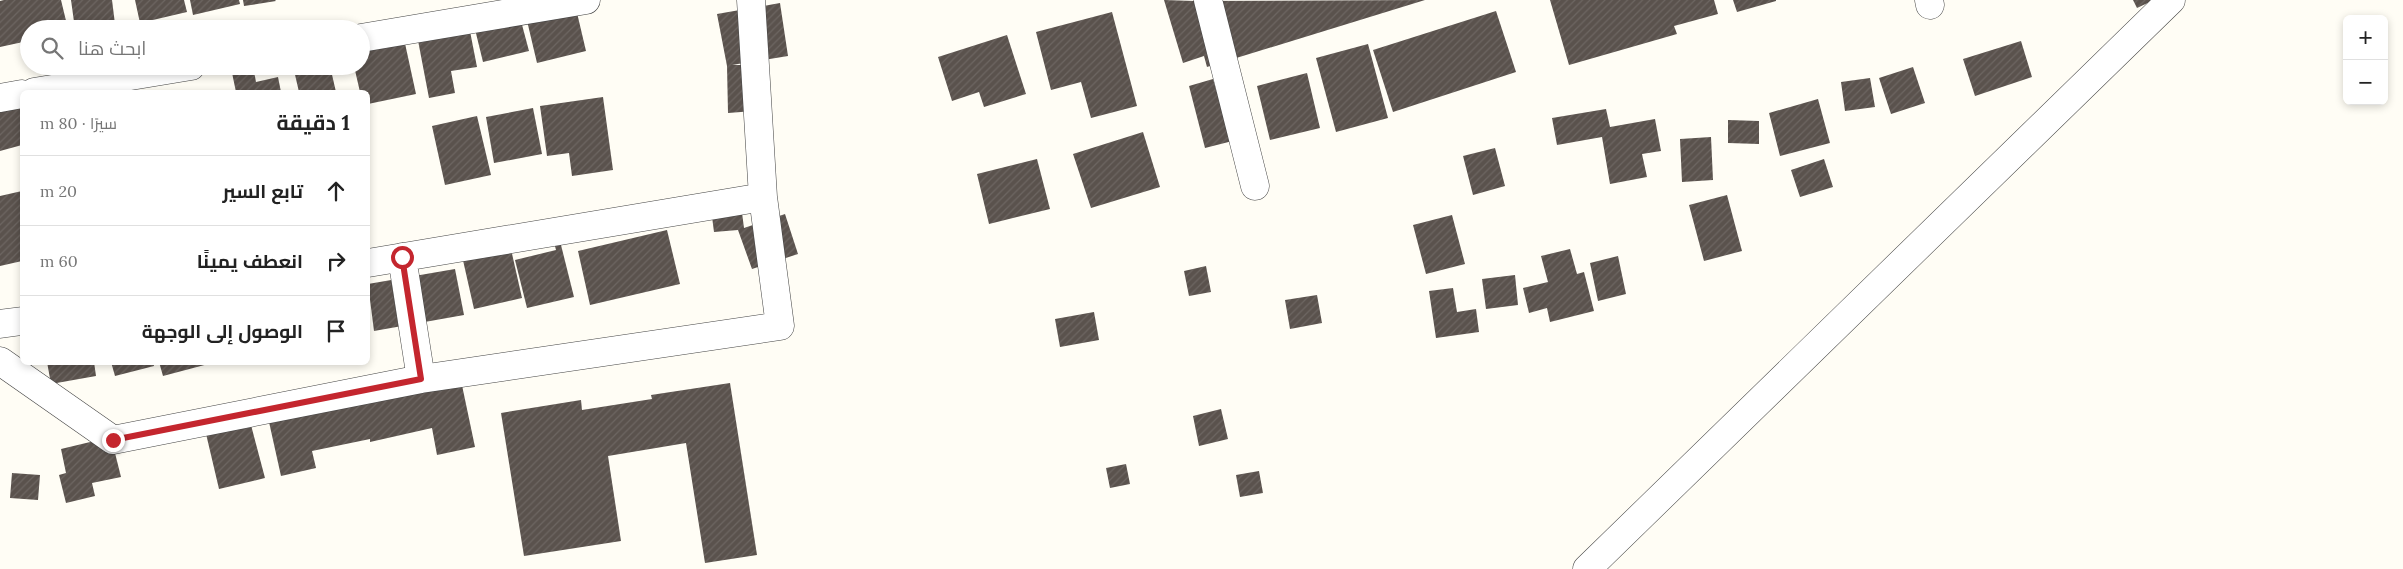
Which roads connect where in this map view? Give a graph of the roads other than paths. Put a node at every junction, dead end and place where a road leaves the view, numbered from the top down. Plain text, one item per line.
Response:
1 (586, 0) edge
2 (751, 0) edge
3 (1208, 0) edge
4 (2171, 0) edge
5 (370, 36) edge
6 (136, 75) edge
7 (46, 90) edge
8 (20, 94) edge
9 (0, 98) edge
10 (1255, 186) dead end
11 (762, 197) junction
12 (402, 257) junction
13 (370, 263) edge
14 (20, 321) edge
15 (0, 324) edge
16 (0, 361) edge
17 (421, 379) junction
18 (1587, 569) edge

1 - 5 street
2 - 11 street
3 - 10 street
4 - 18 street
6 - 7 street
8 - 9 street
11 - 12 street
11 - 17 street
12 - 13 street
12 - 17 street
14 - 15 street
16 - 17 street

